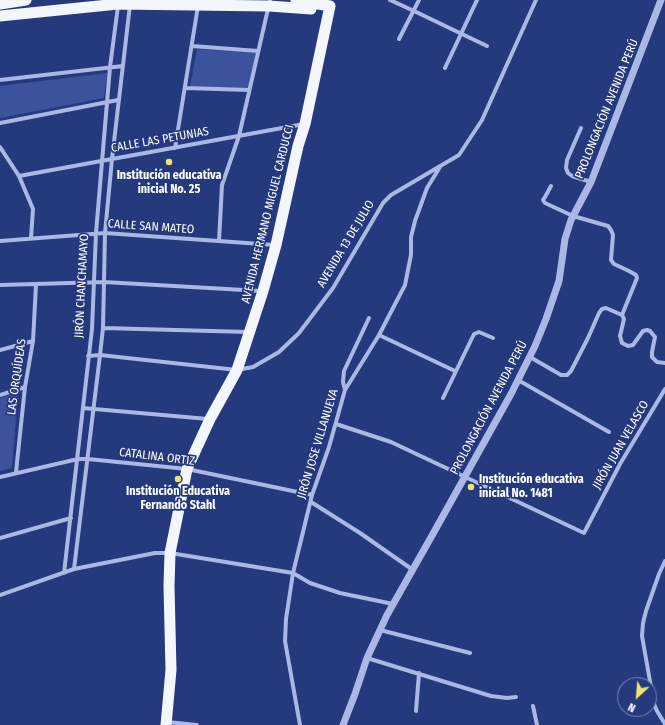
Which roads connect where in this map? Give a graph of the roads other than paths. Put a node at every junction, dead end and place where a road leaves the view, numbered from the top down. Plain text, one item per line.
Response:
1 (26, 0) edge
2 (390, 0) edge
3 (419, 0) edge
4 (477, 0) edge
5 (536, 0) edge
6 (661, 0) edge
7 (118, 2) edge
8 (130, 2) edge
9 (303, 2) edge
10 (269, 3) edge
11 (0, 4) edge
12 (198, 5) junction
13 (329, 10) edge
14 (414, 10) junction
15 (0, 16) edge
16 (461, 33) junction
17 (399, 40) dead end
18 (192, 46) junction
19 (487, 46) dead end
20 (258, 51) junction
21 (110, 66) junction
22 (123, 66) junction
23 (445, 68) dead end
24 (0, 80) edge
25 (185, 88) junction
26 (250, 90) junction
27 (118, 100) junction
28 (107, 102) junction
29 (0, 122) edge
30 (305, 124) junction
31 (581, 128) dead end
32 (239, 136) junction
33 (0, 146) edge
34 (175, 148) junction
35 (112, 159) junction
36 (103, 161) junction
37 (442, 165) junction
38 (19, 176) junction
39 (591, 182) junction
40 (551, 186) dead end
41 (573, 216) junction
42 (96, 233) junction
43 (105, 233) junction
44 (31, 238) junction
45 (0, 241) edge
46 (219, 241) junction
47 (276, 246) junction
48 (94, 282) junction
49 (104, 282) junction
50 (0, 285) edge
51 (36, 285) junction
52 (263, 291) junction
53 (622, 315) junction
54 (369, 318) dead end
55 (103, 328) junction
56 (250, 332) junction
57 (379, 335) junction
58 (493, 338) dead end
59 (33, 341) junction
60 (0, 350) edge
61 (100, 355) junction
62 (88, 356) junction
63 (530, 357) junction
64 (665, 363) edge
65 (237, 370) junction
66 (455, 370) junction
67 (518, 380) junction
68 (25, 387) junction
69 (665, 388) edge
70 (345, 390) junction
71 (0, 395) edge
72 (443, 398) dead end
73 (83, 408) junction
74 (93, 409) junction
75 (210, 419) junction
76 (336, 424) junction
77 (609, 432) dead end
78 (78, 459) junction
79 (88, 459) junction
80 (187, 469) junction
81 (16, 472) junction
82 (0, 477) edge
83 (464, 477) junction
84 (312, 495) junction
85 (311, 502) junction
86 (71, 518) junction
87 (0, 538) edge
88 (170, 553) junction
89 (665, 561) edge
90 (74, 569) junction
91 (413, 570) junction
92 (64, 573) junction
93 (293, 573) junction
94 (0, 595) edge
95 (393, 604) junction
96 (380, 630) junction
97 (470, 653) dead end
98 (367, 658) junction
99 (419, 673) junction
100 (516, 697) dead end
101 (533, 706) dead end
102 (416, 712) dead end
103 (166, 724) edge
104 (665, 724) edge
105 (197, 725) edge
106 (300, 725) edge
107 (343, 725) edge
108 (537, 725) edge

1 - 11 highway
2 - 14 street
3 - 14 street
4 - 16 street
5 - 37 street, AVENIDA 13 DE JULIO
6 - 39 street, PROLONGACIÓN AVENIDA PERÚ
7 - 8 highway
7 - 15 highway
7 - 21 street, JIRÓN CHANCHAMAYO
8 - 12 highway
8 - 22 street, JIRÓN CHANCHAMAYO
9 - 10 highway
9 - 13 highway
9 - 13 highway
10 - 12 highway
10 - 20 street
12 - 18 street
13 - 30 highway, AVENIDA HERMANO MIGUEL CARDUCCI
14 - 16 street
14 - 17 street
16 - 19 street
16 - 23 street
18 - 20 street
18 - 25 street
20 - 26 street
21 - 22 street
21 - 24 street
21 - 28 street, JIRÓN CHANCHAMAYO
22 - 27 street, JIRÓN CHANCHAMAYO
25 - 26 street
25 - 34 street
26 - 32 street
27 - 28 street
27 - 35 street, JIRÓN CHANCHAMAYO
28 - 29 street
28 - 36 street, JIRÓN CHANCHAMAYO
30 - 32 street, CALLE LAS PETUNIAS
30 - 47 highway, AVENIDA HERMANO MIGUEL CARDUCCI
31 - 39 street
32 - 34 street, CALLE LAS PETUNIAS
32 - 46 street
33 - 38 street
34 - 35 street, CALLE LAS PETUNIAS
35 - 36 street, CALLE LAS PETUNIAS
35 - 43 street, JIRÓN CHANCHAMAYO
36 - 38 street, CALLE LAS PETUNIAS
36 - 42 street, JIRÓN CHANCHAMAYO
37 - 57 street, JIRÓN JOSE VILLANUEVA
37 - 65 street, AVENIDA 13 DE JULIO
38 - 44 street
39 - 41 street, PROLONGACIÓN AVENIDA PERÚ
40 - 41 street
41 - 53 street
41 - 63 street, PROLONGACIÓN AVENIDA PERÚ
42 - 43 street, CALLE SAN MATEO
42 - 44 street, CALLE SAN MATEO
42 - 48 street, JIRÓN CHANCHAMAYO
43 - 46 street, CALLE SAN MATEO
43 - 49 street, JIRÓN CHANCHAMAYO
44 - 45 street, CALLE SAN MATEO
46 - 47 street, CALLE SAN MATEO
47 - 52 highway, AVENIDA HERMANO MIGUEL CARDUCCI
48 - 49 street
48 - 51 street
48 - 62 street, JIRÓN CHANCHAMAYO
49 - 52 street
49 - 55 street, JIRÓN CHANCHAMAYO
50 - 51 street
51 - 59 street, LAS ORQUÍDEAS
52 - 56 highway, AVENIDA HERMANO MIGUEL CARDUCCI
53 - 63 street
53 - 64 street
54 - 70 street
55 - 56 street
55 - 61 street, JIRÓN CHANCHAMAYO
56 - 65 highway, AVENIDA HERMANO MIGUEL CARDUCCI
57 - 66 street
57 - 70 street, JIRÓN JOSE VILLANUEVA
58 - 66 street
59 - 60 street
59 - 68 street, LAS ORQUÍDEAS
61 - 62 street, AVENIDA 13 DE JULIO
61 - 65 street, AVENIDA 13 DE JULIO
61 - 74 street, JIRÓN CHANCHAMAYO
62 - 73 street, JIRÓN CHANCHAMAYO
63 - 67 street, PROLONGACIÓN AVENIDA PERÚ
65 - 75 highway, AVENIDA HERMANO MIGUEL CARDUCCI
66 - 72 street
67 - 77 street
67 - 83 street, PROLONGACIÓN AVENIDA PERÚ
68 - 71 street
68 - 81 street, LAS ORQUÍDEAS
69 - 83 street, JIRÓN JUAN VELASCO
70 - 76 street, JIRÓN JOSE VILLANUEVA
73 - 74 street
73 - 78 street, JIRÓN CHANCHAMAYO
74 - 75 street
74 - 79 street, JIRÓN CHANCHAMAYO
75 - 80 highway, AVENIDA HERMANO MIGUEL CARDUCCI
76 - 83 street
76 - 84 street, JIRÓN JOSE VILLANUEVA
78 - 79 street, CATALINA ORTIZ
78 - 81 street, CATALINA ORTIZ
78 - 86 street, JIRÓN CHANCHAMAYO
79 - 80 street, CATALINA ORTIZ
79 - 90 street, JIRÓN CHANCHAMAYO
80 - 84 street, CATALINA ORTIZ
80 - 88 highway, AVENIDA HERMANO MIGUEL CARDUCCI
81 - 82 street, CATALINA ORTIZ
83 - 91 street, PROLONGACIÓN AVENIDA PERÚ
84 - 85 street, JIRÓN JOSE VILLANUEVA
85 - 91 street
85 - 93 street, JIRÓN JOSE VILLANUEVA
86 - 87 street
86 - 92 street, JIRÓN CHANCHAMAYO
88 - 90 street
88 - 93 street
88 - 103 highway, AVENIDA HERMANO MIGUEL CARDUCCI
89 - 104 street
90 - 92 street
91 - 95 street, PROLONGACIÓN AVENIDA PERÚ
92 - 94 street
93 - 95 street
93 - 106 street, JIRÓN JOSE VILLANUEVA
95 - 96 street, PROLONGACIÓN AVENIDA PERÚ
96 - 97 street
96 - 98 street, PROLONGACIÓN AVENIDA PERÚ
98 - 99 street
98 - 107 street, PROLONGACIÓN AVENIDA PERÚ
99 - 100 street
99 - 102 street
101 - 108 street
103 - 105 street

